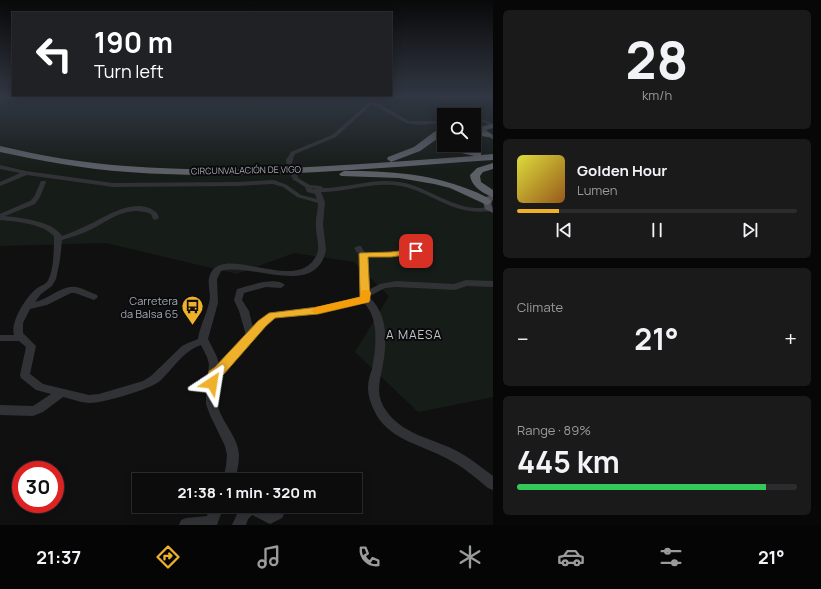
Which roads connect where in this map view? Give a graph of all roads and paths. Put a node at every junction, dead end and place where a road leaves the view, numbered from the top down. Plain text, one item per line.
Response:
1 (348, 122) edge
2 (407, 122) edge
3 (437, 122) edge
4 (493, 126) edge
5 (481, 127) edge
6 (485, 127) junction
7 (437, 134) edge
8 (481, 134) edge
9 (491, 136) edge
10 (0, 149) edge
11 (465, 152) edge
12 (0, 155) edge
13 (493, 156) edge
14 (493, 162) edge
15 (289, 166) dead end
16 (347, 166) junction
17 (493, 166) edge
18 (0, 167) edge
19 (26, 173) junction
20 (259, 176) junction
21 (296, 179) tunnel mouth
22 (44, 182) dead end
23 (0, 184) edge
24 (493, 194) edge
25 (320, 195) junction
26 (491, 205) edge
27 (0, 218) edge
28 (155, 218) dead end
29 (58, 239) junction
30 (416, 251) dead end
31 (493, 284) edge
32 (281, 285) dead end
33 (94, 297) dead end
34 (366, 297) junction
35 (28, 306) junction
36 (251, 336) junction
37 (0, 338) edge
38 (21, 338) junction
39 (204, 341) junction
40 (214, 374) junction
41 (61, 393) junction
42 (0, 410) edge
43 (231, 473) edge
44 (493, 484) edge
45 (214, 513) edge
46 (245, 513) edge
47 (262, 513) edge
48 (278, 513) edge
49 (210, 524) edge
50 (186, 525) edge
51 (239, 525) edge

1 - 15 street
2 - 3 street
4 - 6 main road
5 - 6 highway
6 - 9 main road
7 - 16 highway
8 - 9 highway
10 - 16 highway, CIRCUNVALACIÓN DE VIGO
11 - 13 highway
12 - 20 highway, CIRCUNVALACIÓN DE VIGO
13 - 16 highway, CIRCUNVALACIÓN DE VIGO
14 - 20 highway, CIRCUNVALACIÓN DE VIGO
17 - 24 highway
18 - 19 street
19 - 23 street
19 - 25 street
20 - 26 highway
21 - 25 street
22 - 27 street
25 - 26 street
25 - 39 street
27 - 29 street
28 - 29 street
29 - 35 street
30 - 34 street
31 - 34 street
32 - 36 street
33 - 35 street
34 - 36 street
34 - 44 street
35 - 38 street
36 - 40 street
37 - 38 street
38 - 41 street
39 - 40 street
39 - 41 street
40 - 43 street
41 - 42 street
45 - 49 street
46 - 51 street
47 - 48 street
49 - 50 street

